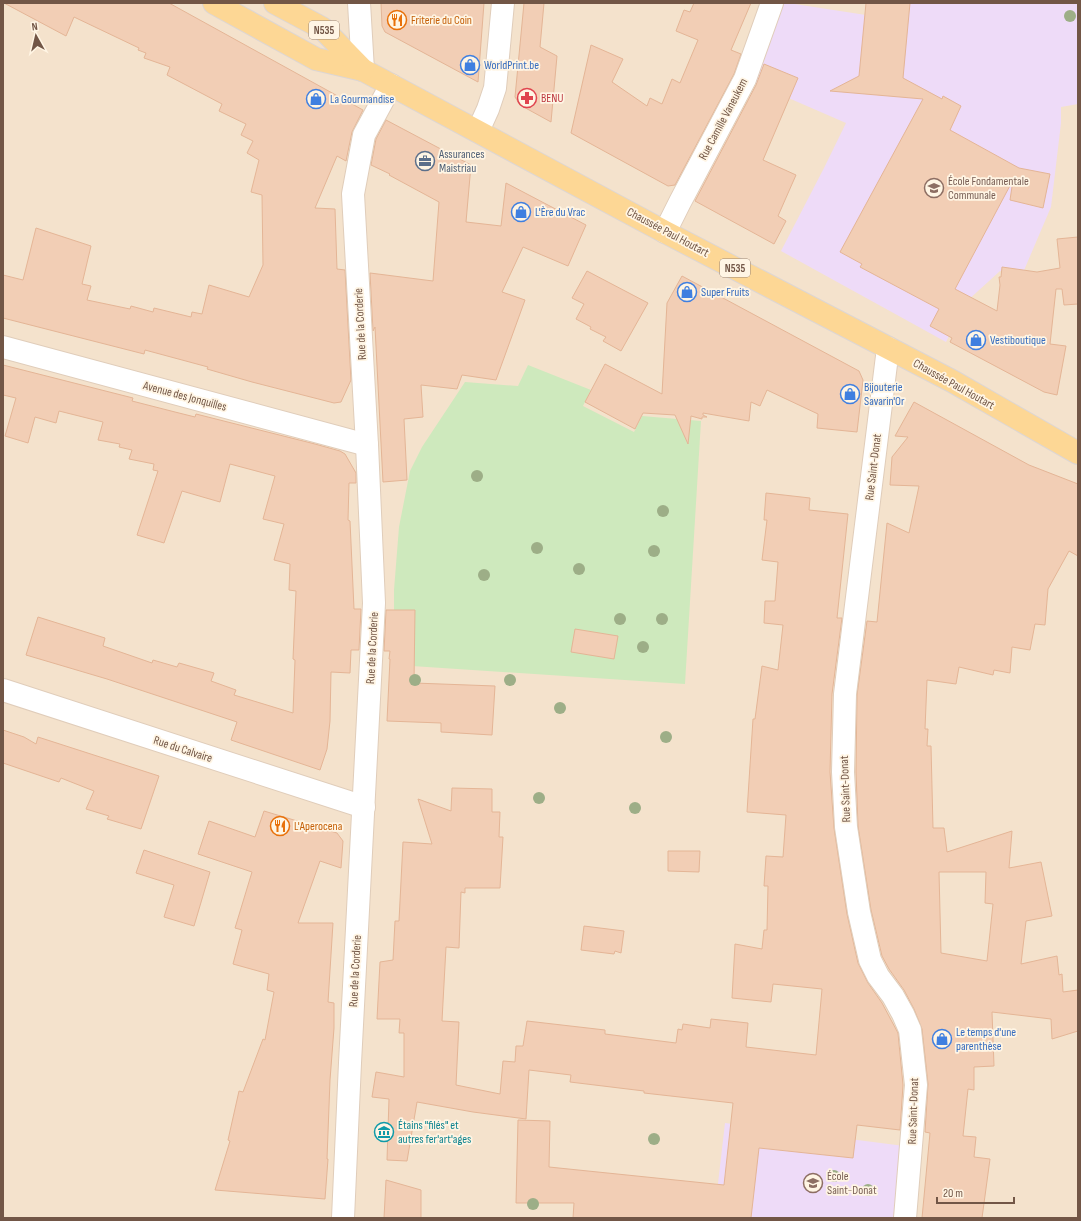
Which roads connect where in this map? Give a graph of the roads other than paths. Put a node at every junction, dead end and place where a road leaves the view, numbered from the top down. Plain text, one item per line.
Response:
1 (214, 3) edge
2 (275, 3) edge
3 (359, 3) edge
4 (503, 3) edge
5 (772, 3) edge
6 (363, 70) junction
7 (391, 85) junction
8 (478, 131) junction
9 (666, 232) junction
10 (3, 347) edge
11 (888, 348) junction
12 (367, 445) junction
13 (1078, 453) edge
14 (3, 690) edge
15 (364, 807) junction
16 (343, 1218) edge
17 (905, 1218) edge

1 - 6 main road, Chaussée Paul Houtart / N535
2 - 6 main road, Chaussée Paul Houtart / N535
3 - 6 street
4 - 8 street
5 - 9 street, Rue Camille Vaneukem
6 - 7 main road, Chaussée Paul Houtart / N535
7 - 8 main road, Chaussée Paul Houtart / N535
7 - 12 street, Rue de la Corderie
8 - 9 main road, Chaussée Paul Houtart / N535
9 - 11 main road, Chaussée Paul Houtart / N535
10 - 12 street, Avenue des Jonquilles
11 - 13 main road, Chaussée Paul Houtart / N535
11 - 17 street, Rue Saint-Donat
12 - 15 street, Rue de la Corderie
14 - 15 street, Rue du Calvaire
15 - 16 street, Rue de la Corderie

